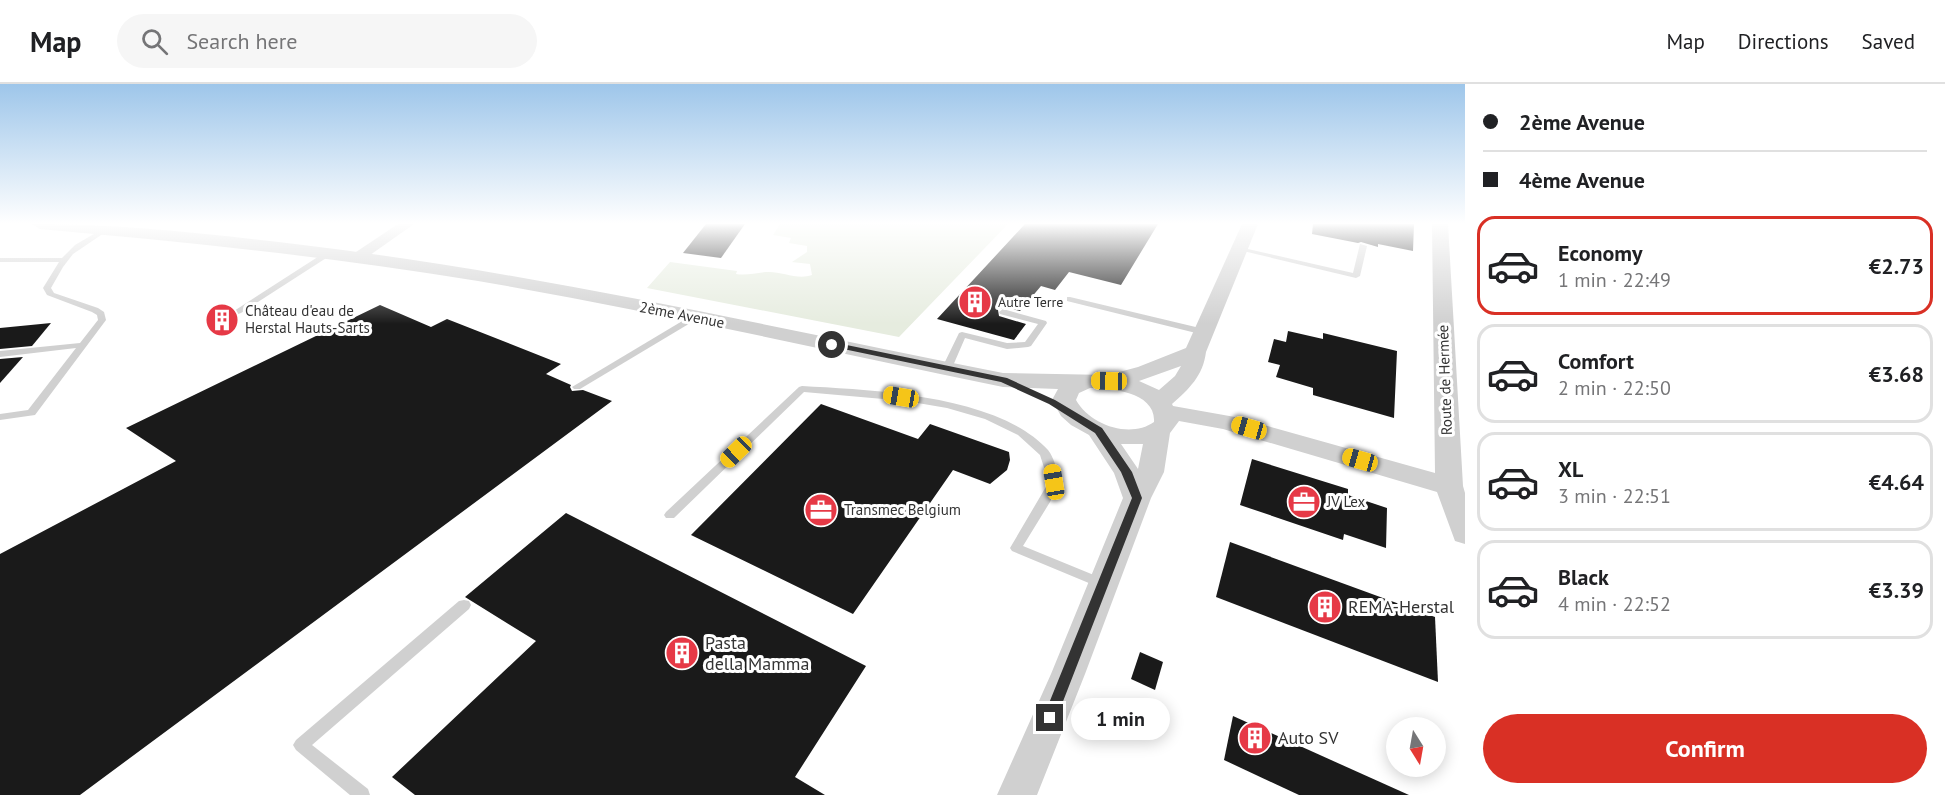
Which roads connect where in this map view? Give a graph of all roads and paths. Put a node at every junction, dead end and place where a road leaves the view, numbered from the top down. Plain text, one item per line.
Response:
1 (65, 257) edge
2 (323, 257) edge
3 (359, 257) edge
4 (1236, 257) edge
5 (1274, 257) edge
6 (1360, 257) edge
7 (1441, 257) edge
8 (0, 260) edge
9 (63, 260) junction
10 (1070, 299) dead end
11 (238, 311) dead end
12 (1003, 312) dead end
13 (694, 317) junction
14 (1200, 342) junction
15 (83, 345) junction
16 (0, 354) edge
17 (947, 368) junction
18 (1004, 380) junction
19 (1109, 381) junction
20 (1183, 381) junction
21 (1080, 383) junction
22 (577, 387) dead end
23 (1069, 411) junction
24 (1161, 415) junction
25 (0, 417) edge
26 (1226, 422) junction
27 (1098, 430) junction
28 (1449, 486) junction
29 (1137, 498) junction
30 (670, 515) dead end
31 (1465, 534) edge
32 (1104, 584) junction
33 (464, 605) dead end
34 (362, 795) edge
35 (1017, 795) edge

1 - 9 lane
2 - 11 lane
3 - 13 street, 2ème Avenue
4 - 14 street
5 - 6 lane
7 - 28 street, Route de Hermée
8 - 9 lane
9 - 15 lane
10 - 14 lane
12 - 17 lane
13 - 17 street, 2ème Avenue
13 - 22 lane
14 - 19 street
14 - 20 street
15 - 16 lane
15 - 25 lane
17 - 18 street, 2ème Avenue
18 - 21 street, 2ème Avenue
18 - 23 street, 2ème Avenue
19 - 21 street, 2ème Avenue
19 - 24 street
20 - 24 street
20 - 26 street
21 - 23 street
23 - 27 street, 2ème Avenue
24 - 26 street
24 - 27 street
24 - 29 street
26 - 28 street
27 - 29 street
28 - 31 street, Route de Hermée
29 - 32 street
30 - 32 lane
32 - 35 street
33 - 34 lane

